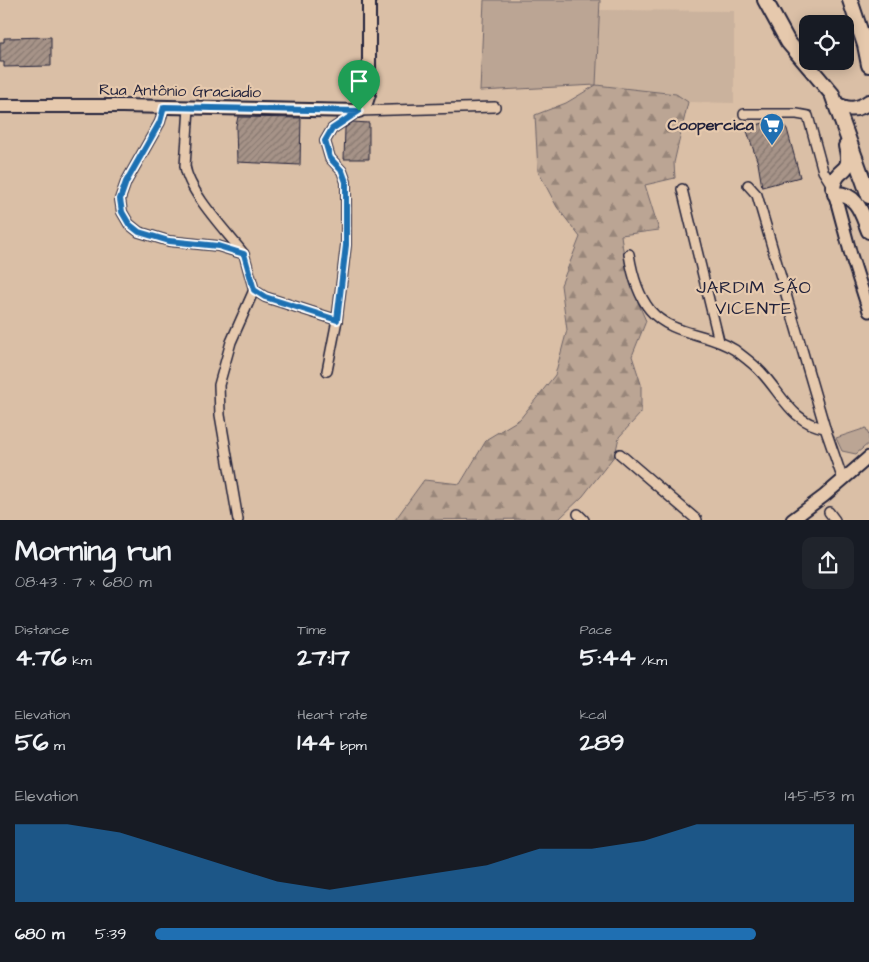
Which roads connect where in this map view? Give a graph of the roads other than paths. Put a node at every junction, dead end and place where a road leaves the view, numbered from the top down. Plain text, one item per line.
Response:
1 (369, 0) edge
2 (764, 0) edge
3 (851, 0) edge
4 (857, 18) junction
5 (869, 37) edge
6 (869, 65) edge
7 (869, 102) edge
8 (836, 104) junction
9 (0, 106) edge
10 (164, 107) junction
11 (495, 107) dead end
12 (189, 108) junction
13 (359, 111) junction
14 (744, 114) dead end
15 (845, 130) junction
16 (748, 185) dead end
17 (682, 189) dead end
18 (834, 191) junction
19 (869, 196) edge
20 (869, 231) edge
21 (244, 254) junction
22 (629, 254) dead end
23 (254, 290) junction
24 (869, 311) edge
25 (337, 320) junction
26 (719, 342) junction
27 (327, 371) dead end
28 (825, 428) junction
29 (620, 454) dead end
30 (869, 457) edge
31 (843, 480) junction
32 (238, 520) edge
33 (697, 520) edge
34 (792, 520) edge

1 - 13 main road
2 - 8 main road
3 - 4 main road
4 - 5 main road
4 - 6 main road
7 - 8 main road
8 - 15 main road
9 - 10 main road, Rua Antônio Graciadio
10 - 12 main road, Rua Antônio Graciadio
10 - 21 street
11 - 13 street
12 - 13 main road, Rua Antônio Graciadio
12 - 21 street
13 - 25 street
14 - 18 street
15 - 18 main road
15 - 19 main road
16 - 28 street
17 - 26 street
18 - 20 main road
18 - 24 street
21 - 23 street
22 - 26 street
23 - 25 street
23 - 32 street
25 - 27 street
26 - 28 street
28 - 31 street
29 - 33 street
30 - 31 street
31 - 34 street

